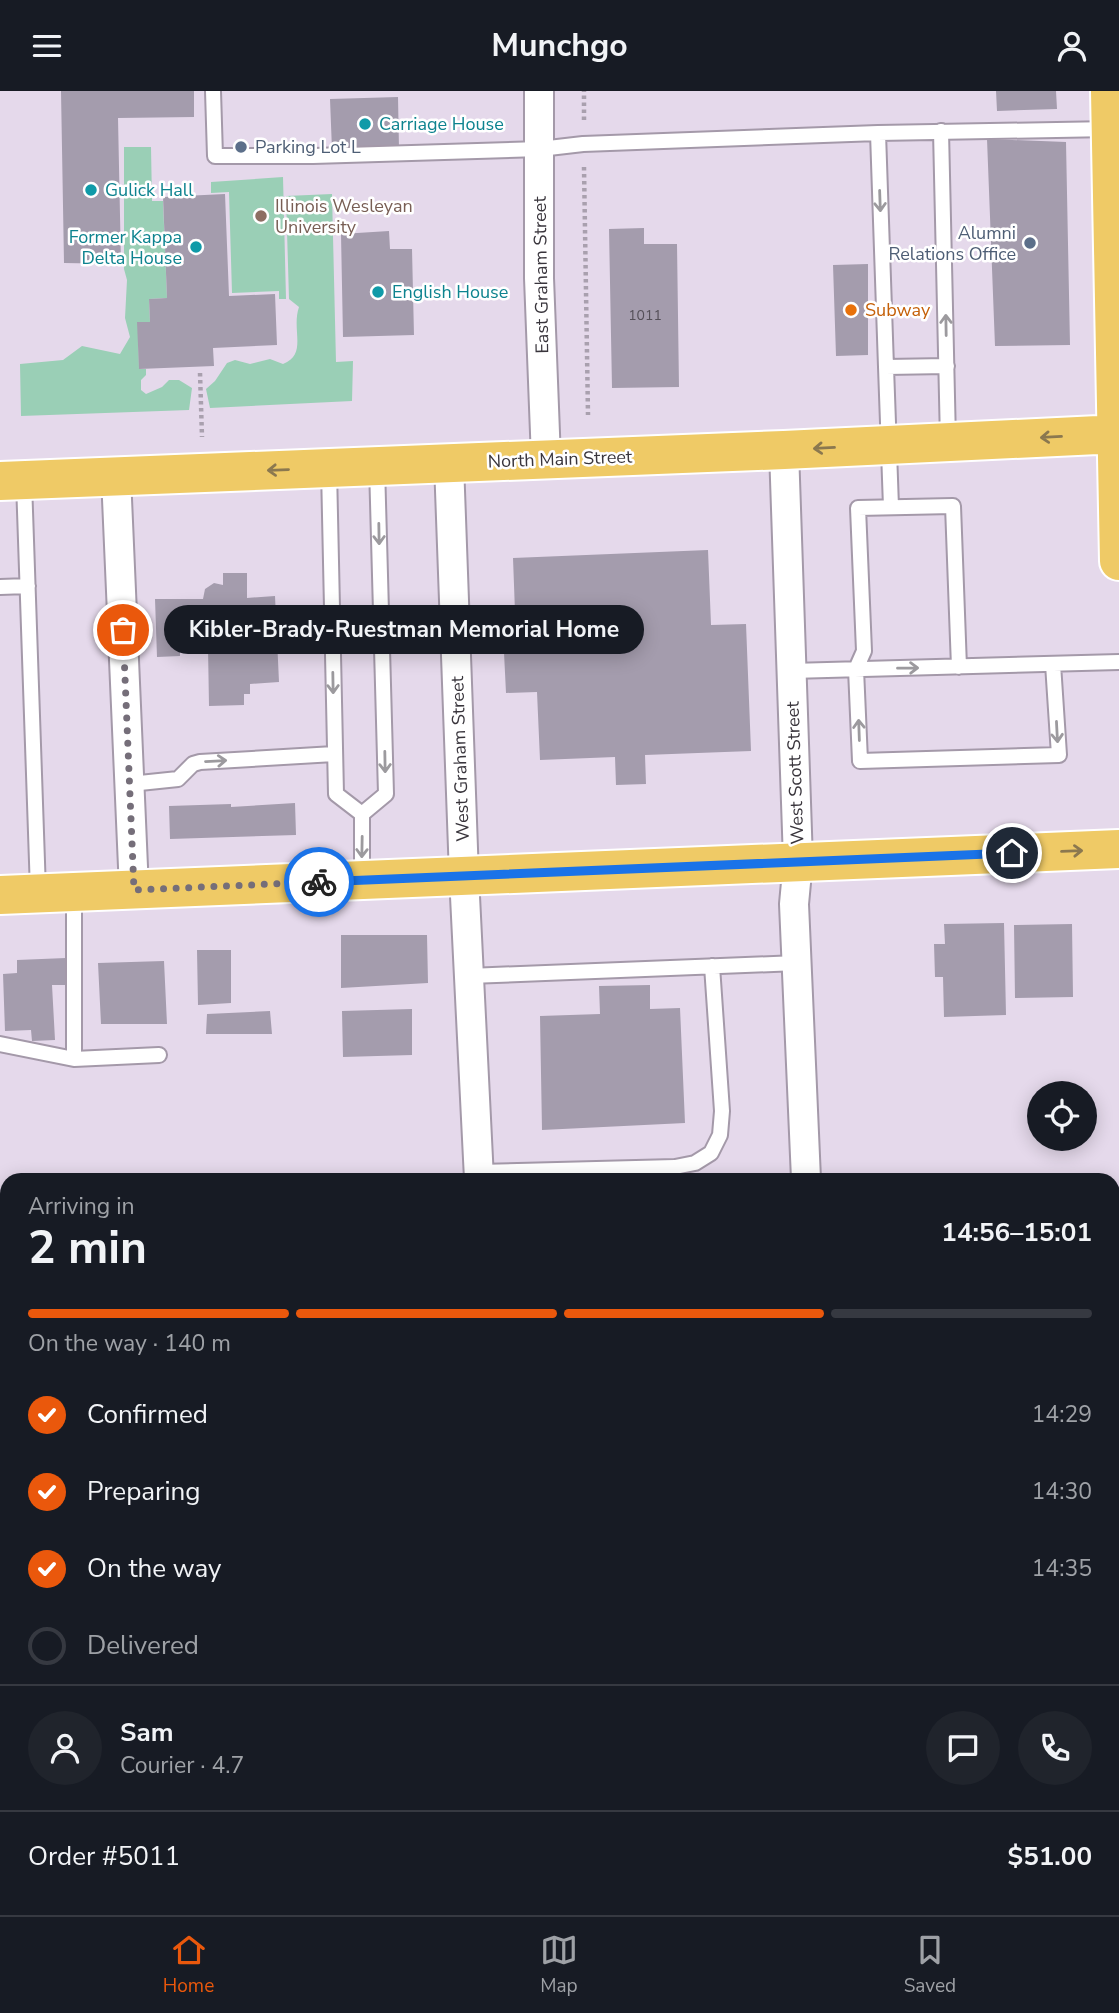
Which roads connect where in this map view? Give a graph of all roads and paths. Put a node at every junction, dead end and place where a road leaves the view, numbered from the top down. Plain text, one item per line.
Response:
1 (213, 91) edge
2 (539, 91) edge
3 (584, 91) edge
4 (1110, 91) edge
5 (1115, 129) edge
6 (942, 131) junction
7 (878, 133) junction
8 (583, 144) junction
9 (540, 149) junction
10 (1117, 281) edge
11 (947, 366) junction
12 (886, 367) junction
13 (200, 373) dead end
14 (588, 415) dead end
15 (1117, 434) edge
16 (948, 442) junction
17 (889, 446) junction
18 (783, 450) junction
19 (546, 459) junction
20 (449, 463) junction
21 (377, 466) junction
22 (329, 468) junction
23 (203, 473) junction
24 (116, 476) junction
25 (12, 481) edge
26 (891, 507) junction
27 (1119, 561) edge
28 (28, 586) junction
29 (0, 587) edge
30 (1119, 662) edge
31 (1053, 664) junction
32 (959, 667) junction
33 (856, 669) junction
34 (791, 671) junction
35 (334, 754) junction
36 (130, 784) junction
37 (362, 814) junction
38 (1119, 849) edge
39 (798, 861) junction
40 (464, 876) junction
41 (362, 880) junction
42 (134, 890) junction
43 (56, 893) junction
44 (0, 895) edge
45 (797, 963) junction
46 (712, 966) junction
47 (469, 976) junction
48 (0, 1044) edge
49 (159, 1055) dead end
50 (74, 1059) junction
51 (479, 1173) edge
52 (544, 1173) edge
53 (806, 1173) edge

1 - 9 lane
2 - 9 street, East Graham Street
3 - 8 path
4 - 5 main road
5 - 6 lane
5 - 10 main road
6 - 7 lane
11 -> 6 lane
7 - 8 lane
7 -> 12 lane
8 - 9 lane
8 - 14 path
9 - 19 street, East Graham Street
10 - 15 main road
11 - 12 lane
11 - 16 lane
12 - 17 lane
13 - 23 path
15 -> 16 main road, North Main Street
15 - 27 main road
16 - 17 main road, North Main Street
17 -> 18 main road, North Main Street
17 - 26 lane
18 - 19 main road, North Main Street
18 - 34 street, West Scott Street
19 - 20 main road, North Main Street
20 - 21 main road, North Main Street
20 - 40 street, West Graham Street
21 - 22 main road, North Main Street
21 -> 37 lane
22 -> 23 main road, North Main Street
22 -> 35 lane
23 - 24 main road, North Main Street
24 - 25 main road, North Main Street
24 - 36 street
25 - 28 lane
26 - 32 lane
26 - 33 lane
28 - 29 lane
28 - 43 lane
30 - 31 lane
31 - 32 lane
31 -> 33 lane
33 -> 32 lane
33 - 34 lane
34 - 39 street, West Scott Street
36 -> 35 lane
35 - 37 lane
36 - 42 street
37 -> 41 lane
39 -> 38 main road
39 - 40 main road
39 - 45 street, West Scott Street
40 - 41 main road
40 - 47 street, West Graham Street
41 - 42 main road
42 - 43 main road
43 - 44 main road
43 - 50 lane
45 - 46 lane
45 - 53 street, West Scott Street
46 - 47 lane
46 - 52 lane
47 - 51 street, West Graham Street
48 - 50 lane
49 - 50 lane

